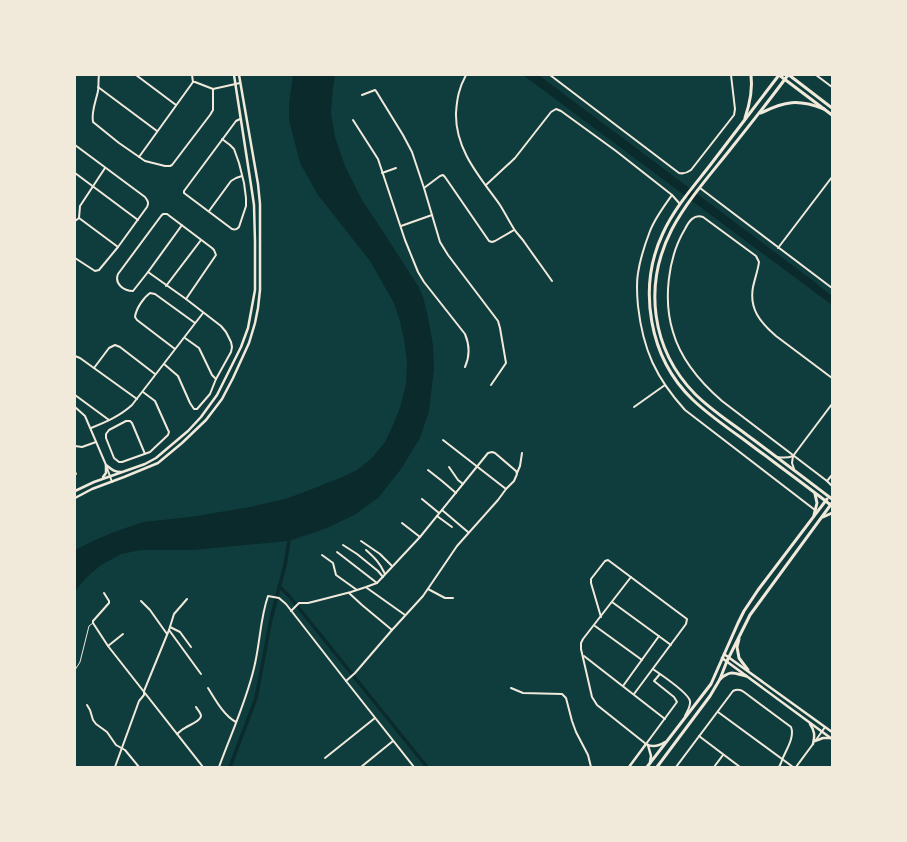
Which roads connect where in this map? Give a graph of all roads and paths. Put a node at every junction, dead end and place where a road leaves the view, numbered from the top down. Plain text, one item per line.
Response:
1 (99, 75) edge
2 (136, 75) edge
3 (192, 75) edge
4 (234, 75) edge
5 (238, 75) edge
6 (466, 75) edge
7 (550, 75) edge
8 (731, 75) edge
9 (751, 75) edge
10 (779, 75) edge
11 (788, 75) edge
12 (816, 75) edge
13 (785, 80) junction
14 (192, 82) junction
15 (240, 83) junction
16 (235, 84) junction
17 (98, 87) junction
18 (832, 87) edge
19 (213, 89) junction
20 (362, 95) dead end
21 (176, 105) junction
22 (832, 108) edge
23 (824, 109) junction
24 (759, 114) junction
25 (832, 115) edge
26 (240, 119) junction
27 (353, 120) dead end
28 (744, 121) junction
29 (158, 132) junction
30 (222, 139) junction
31 (75, 144) edge
32 (139, 157) junction
33 (106, 168) junction
34 (396, 168) dead end
35 (75, 173) edge
36 (382, 173) junction
37 (242, 176) junction
38 (832, 177) edge
39 (258, 184) junction
40 (251, 185) junction
41 (486, 185) junction
42 (92, 186) junction
43 (424, 188) junction
44 (699, 190) junction
45 (672, 195) junction
46 (680, 204) junction
47 (209, 211) junction
48 (432, 215) junction
49 (79, 218) junction
50 (138, 220) junction
51 (75, 221) edge
52 (182, 225) junction
53 (401, 226) junction
54 (514, 230) junction
55 (201, 240) junction
56 (118, 247) junction
57 (778, 248) junction
58 (75, 258) edge
59 (148, 272) junction
60 (552, 281) dead end
61 (166, 286) junction
62 (832, 288) edge
63 (186, 299) junction
64 (203, 313) junction
65 (195, 323) junction
66 (185, 338) junction
67 (176, 349) junction
68 (75, 356) edge
69 (164, 364) junction
70 (465, 367) dead end
71 (94, 368) junction
72 (155, 374) junction
73 (832, 378) edge
74 (216, 379) junction
75 (491, 385) dead end
76 (665, 385) junction
77 (143, 392) junction
78 (75, 395) edge
79 (137, 399) junction
80 (212, 402) junction
81 (832, 404) edge
82 (75, 406) edge
83 (217, 406) junction
84 (634, 407) dead end
85 (109, 420) junction
86 (91, 428) junction
87 (745, 433) junction
88 (742, 438) junction
89 (443, 440) dead end
90 (96, 442) junction
91 (75, 446) edge
92 (522, 453) dead end
93 (145, 454) junction
94 (776, 456) junction
95 (793, 456) junction
96 (106, 465) junction
97 (449, 467) dead end
98 (477, 467) junction
99 (428, 470) dead end
100 (796, 471) junction
101 (125, 472) junction
102 (517, 474) junction
103 (832, 475) edge
104 (110, 476) junction
105 (101, 479) junction
106 (827, 481) junction
107 (112, 482) junction
108 (463, 484) junction
109 (832, 486) edge
110 (506, 489) junction
111 (75, 491) edge
112 (456, 493) junction
113 (815, 493) junction
114 (830, 497) edge
115 (75, 498) edge
116 (422, 499) dead end
117 (825, 501) junction
118 (831, 505) edge
119 (442, 510) junction
120 (815, 510) junction
121 (439, 513) junction
122 (832, 513) edge
123 (437, 516) junction
124 (822, 517) junction
125 (812, 518) junction
126 (402, 523) dead end
127 (452, 527) dead end
128 (469, 532) junction
129 (420, 537) junction
130 (361, 541) dead end
131 (343, 545) dead end
132 (366, 550) dead end
133 (337, 552) dead end
134 (322, 555) dead end
135 (392, 566) junction
136 (385, 574) junction
137 (383, 577) junction
138 (631, 577) junction
139 (377, 583) junction
140 (366, 587) junction
141 (428, 589) junction
142 (357, 590) junction
143 (349, 593) junction
144 (104, 594) dead end
145 (453, 598) dead end
146 (187, 599) dead end
147 (141, 601) dead end
148 (612, 602) junction
149 (291, 611) junction
150 (405, 615) junction
151 (601, 617) junction
152 (93, 623) junction
153 (595, 626) junction
154 (169, 628) junction
155 (392, 630) junction
156 (123, 634) dead end
157 (167, 634) junction
158 (659, 636) junction
159 (739, 636) junction
160 (671, 644) junction
161 (108, 646) junction
162 (191, 647) dead end
163 (724, 654) junction
164 (583, 655) junction
165 (729, 657) junction
166 (722, 658) junction
167 (642, 660) junction
168 (727, 661) junction
169 (653, 669) junction
170 (75, 670) edge
171 (748, 670) junction
172 (201, 674) dead end
173 (660, 674) junction
174 (746, 676) junction
175 (720, 679) junction
176 (346, 681) junction
177 (623, 686) junction
178 (208, 688) dead end
179 (511, 688) dead end
180 (144, 691) junction
181 (634, 694) junction
182 (87, 705) dead end
183 (196, 707) dead end
184 (718, 712) junction
185 (684, 717) junction
186 (375, 718) junction
187 (665, 718) junction
188 (236, 722) junction
189 (809, 723) junction
190 (825, 727) junction
191 (822, 732) junction
192 (832, 732) edge
193 (177, 734) junction
194 (699, 736) junction
195 (832, 739) edge
196 (667, 740) junction
197 (393, 741) junction
198 (815, 741) junction
199 (647, 744) junction
200 (813, 744) junction
201 (122, 748) junction
202 (723, 755) junction
203 (326, 758) dead end
204 (782, 760) junction
205 (115, 767) edge
206 (139, 767) edge
207 (203, 767) edge
208 (219, 767) edge
209 (361, 767) edge
210 (414, 767) edge
211 (591, 767) edge
212 (629, 767) edge
213 (647, 767) edge
214 (657, 767) edge
215 (676, 767) edge
216 (714, 767) edge
217 (739, 767) edge
218 (779, 767) edge
219 (795, 767) edge

1 - 17 street
2 - 21 street
3 - 14 street
4 - 16 main road
5 - 15 main road
6 - 41 street
7 - 8 street
9 - 28 main road
10 - 13 main road
10 - 28 main road
11 - 13 main road
11 - 22 main road
12 - 18 street
13 - 23 main road
13 - 24 main road
14 - 19 street
14 - 21 street
15 - 16 street
15 - 39 main road
16 - 19 street
16 - 26 main road
17 - 29 street
17 - 32 street
19 - 32 street
20 - 43 street
21 - 29 street
23 - 24 main road
23 - 25 main road
24 - 44 main road
26 - 30 street
26 - 40 main road
27 - 36 street
28 - 46 main road
29 - 32 street
30 - 37 street
30 - 47 street
31 - 33 street
33 - 42 street
33 - 50 street
34 - 36 street
35 - 42 street
36 - 53 street
37 - 47 street
37 - 47 street
38 - 57 street
39 - 40 main road
39 - 83 main road
40 - 80 main road
41 - 45 street
41 - 54 street
42 - 49 street
42 - 50 street
43 - 48 street
43 - 54 street
44 - 57 street
44 - 87 main road
45 - 46 street
45 - 76 street
46 - 88 main road
48 - 53 street
48 - 75 street
49 - 51 street
49 - 56 street
50 - 56 street
52 - 55 street
52 - 59 street
52 - 59 street
53 - 70 street
54 - 60 street
55 - 61 street
55 - 63 street
56 - 58 street
57 - 62 street
59 - 61 street
61 - 63 street
63 - 64 street
64 - 65 street
64 - 74 street
65 - 66 street
65 - 67 street
66 - 67 street
66 - 74 street
67 - 69 street
68 - 71 street
69 - 72 street
69 - 74 street
71 - 72 street
71 - 79 street
72 - 77 street
73 - 95 street
76 - 84 street
76 - 120 street
77 - 79 street
77 - 93 street
78 - 85 street
79 - 85 street
80 - 83 main road
80 - 101 main road
81 - 95 street
82 - 86 street
83 - 107 main road
85 - 86 street
86 - 90 street
87 - 88 main road
87 - 94 main road
88 - 113 main road
89 - 98 street
90 - 91 street
90 - 96 street
92 - 102 street
93 - 93 street
94 - 95 street
94 - 100 main road
95 - 100 street
95 - 106 street
96 - 101 main road
96 - 104 street
96 - 105 main road
97 - 108 street
98 - 102 street
98 - 108 street
98 - 110 street
99 - 112 street
100 - 114 main road
101 - 104 main road
102 - 110 street
103 - 106 street
104 - 105 main road
104 - 107 street
105 - 111 main road
106 - 109 street
107 - 115 main road
108 - 112 street
110 - 128 street
112 - 119 street
113 - 117 main road
113 - 120 main road
114 - 117 main road
116 - 121 street
117 - 118 main road
117 - 125 main road
118 - 124 main road
119 - 121 street
119 - 128 street
120 - 125 main road
121 - 123 street
122 - 124 main road
123 - 127 street
123 - 129 street
124 - 159 main road
125 - 163 main road
126 - 129 street
128 - 141 street
129 - 135 street
130 - 135 street
131 - 137 street
132 - 136 street
133 - 139 street
134 - 142 street
135 - 136 street
136 - 137 street
137 - 139 street
138 - 148 street
138 - 151 street
138 - 160 street
139 - 140 street
140 - 142 street
140 - 150 street
141 - 145 street
141 - 150 street
142 - 143 street
143 - 149 street
143 - 155 street
144 - 152 street
146 - 154 street
147 - 157 street
148 - 151 street
148 - 158 street
149 - 176 street
149 - 188 street
150 - 155 street
151 - 153 street
152 - 161 street
152 - 170 lane
153 - 164 street
153 - 167 street
154 - 157 street
154 - 162 street
154 - 172 street
155 - 176 street
156 - 161 street
157 - 180 street
158 - 160 street
158 - 167 street
159 - 165 main road
159 - 171 main road
160 - 169 street
161 - 180 street
163 - 165 main road
163 - 166 main road
164 - 177 street
164 - 199 street
165 - 168 main road
165 - 171 main road
166 - 168 main road
166 - 185 main road
167 - 177 street
168 - 174 main road
168 - 175 main road
169 - 173 street
169 - 181 street
171 - 190 main road
173 - 185 street
173 - 187 street
174 - 175 main road
174 - 189 main road
175 - 214 main road
176 - 186 street
177 - 181 street
178 - 188 street
179 - 211 street
180 - 193 street
180 - 201 street
181 - 187 street
182 - 201 street
183 - 193 street
184 - 194 street
184 - 204 street
184 - 204 street
185 - 196 main road
186 - 197 street
186 - 203 street
187 - 199 street
188 - 208 street
189 - 191 main road
189 - 200 main road
190 - 191 street
190 - 192 main road
191 - 195 main road
191 - 198 street
193 - 207 street
194 - 202 street
194 - 215 street
195 - 198 main road
196 - 199 main road
196 - 213 main road
197 - 209 street
197 - 210 street
198 - 200 street
199 - 212 main road
199 - 213 main road
200 - 219 street
201 - 205 street
201 - 206 street
202 - 216 street
202 - 217 street
204 - 218 street
204 - 219 street

